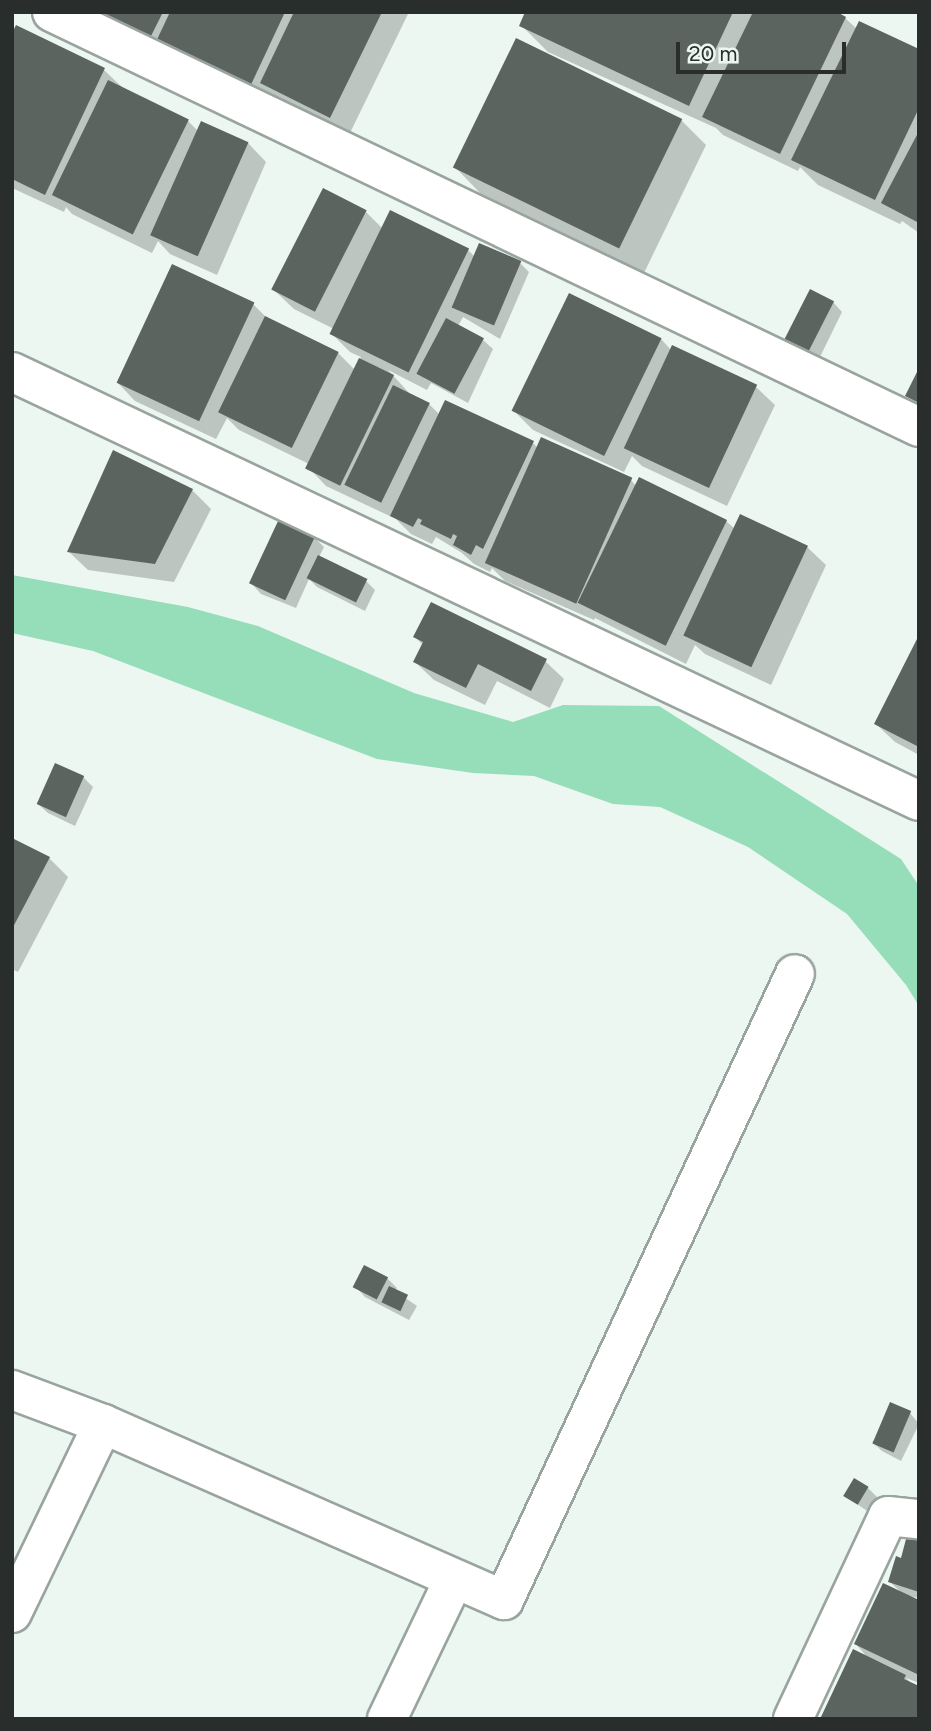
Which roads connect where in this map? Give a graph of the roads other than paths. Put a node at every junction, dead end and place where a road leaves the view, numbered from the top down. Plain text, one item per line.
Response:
1 (52, 12) edge
2 (12, 372) edge
3 (919, 427) edge
4 (919, 802) edge
5 (795, 974) dead end
6 (12, 1390) edge
7 (103, 1424) junction
8 (919, 1519) edge
9 (454, 1578) junction
10 (12, 1613) edge
11 (387, 1719) edge
12 (793, 1719) edge

1 - 3 street
2 - 4 street
5 - 9 street
6 - 7 street
7 - 9 street
7 - 10 street
8 - 12 street
9 - 11 street

